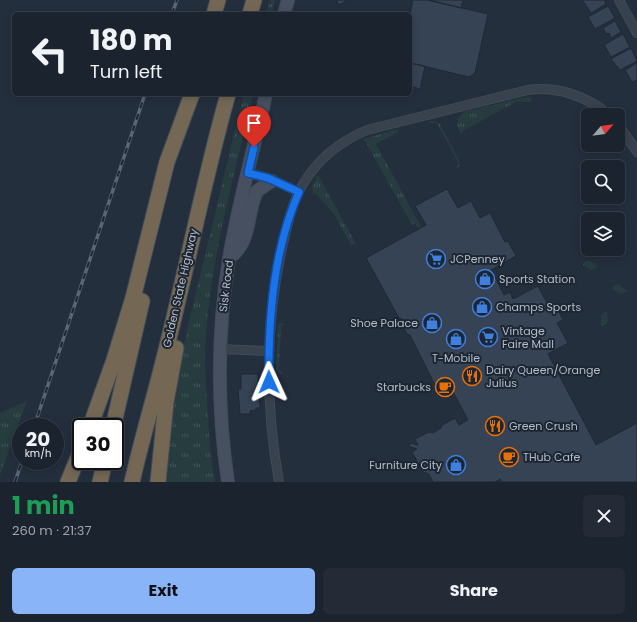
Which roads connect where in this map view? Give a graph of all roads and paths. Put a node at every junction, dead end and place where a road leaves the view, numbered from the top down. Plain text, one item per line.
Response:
1 (218, 0) edge
2 (254, 0) edge
3 (288, 0) edge
4 (619, 0) edge
5 (215, 12) edge
6 (251, 12) edge
7 (285, 12) edge
8 (637, 33) edge
9 (191, 96) edge
10 (192, 96) edge
11 (227, 96) edge
12 (266, 96) edge
13 (600, 108) edge
14 (625, 134) edge
15 (216, 137) junction
16 (637, 152) edge
17 (248, 173) junction
18 (272, 180) junction
19 (299, 192) junction
20 (229, 258) junction
21 (220, 349) junction
22 (268, 351) junction
23 (93, 418) edge
24 (115, 418) edge
25 (73, 470) edge
26 (103, 470) edge
27 (68, 482) edge
28 (100, 482) edge
29 (132, 482) edge
30 (158, 482) edge
31 (228, 482) edge
32 (279, 482) edge

1 - 5 highway
2 - 6 highway
3 - 7 main road
4 - 8 street
9 - 23 highway
10 - 24 highway
11 - 15 highway, Golden State Highway
12 - 17 main road, Sisk Road
13 - 19 street
14 - 16 street
15 - 29 highway, Golden State Highway
15 - 30 highway
17 - 18 street
17 - 20 main road, Sisk Road
18 - 19 street
18 - 20 main road
19 - 22 street
20 - 21 main road, Sisk Road
21 - 22 street
21 - 31 main road, Sisk Road
22 - 32 street
25 - 27 highway
26 - 28 highway

